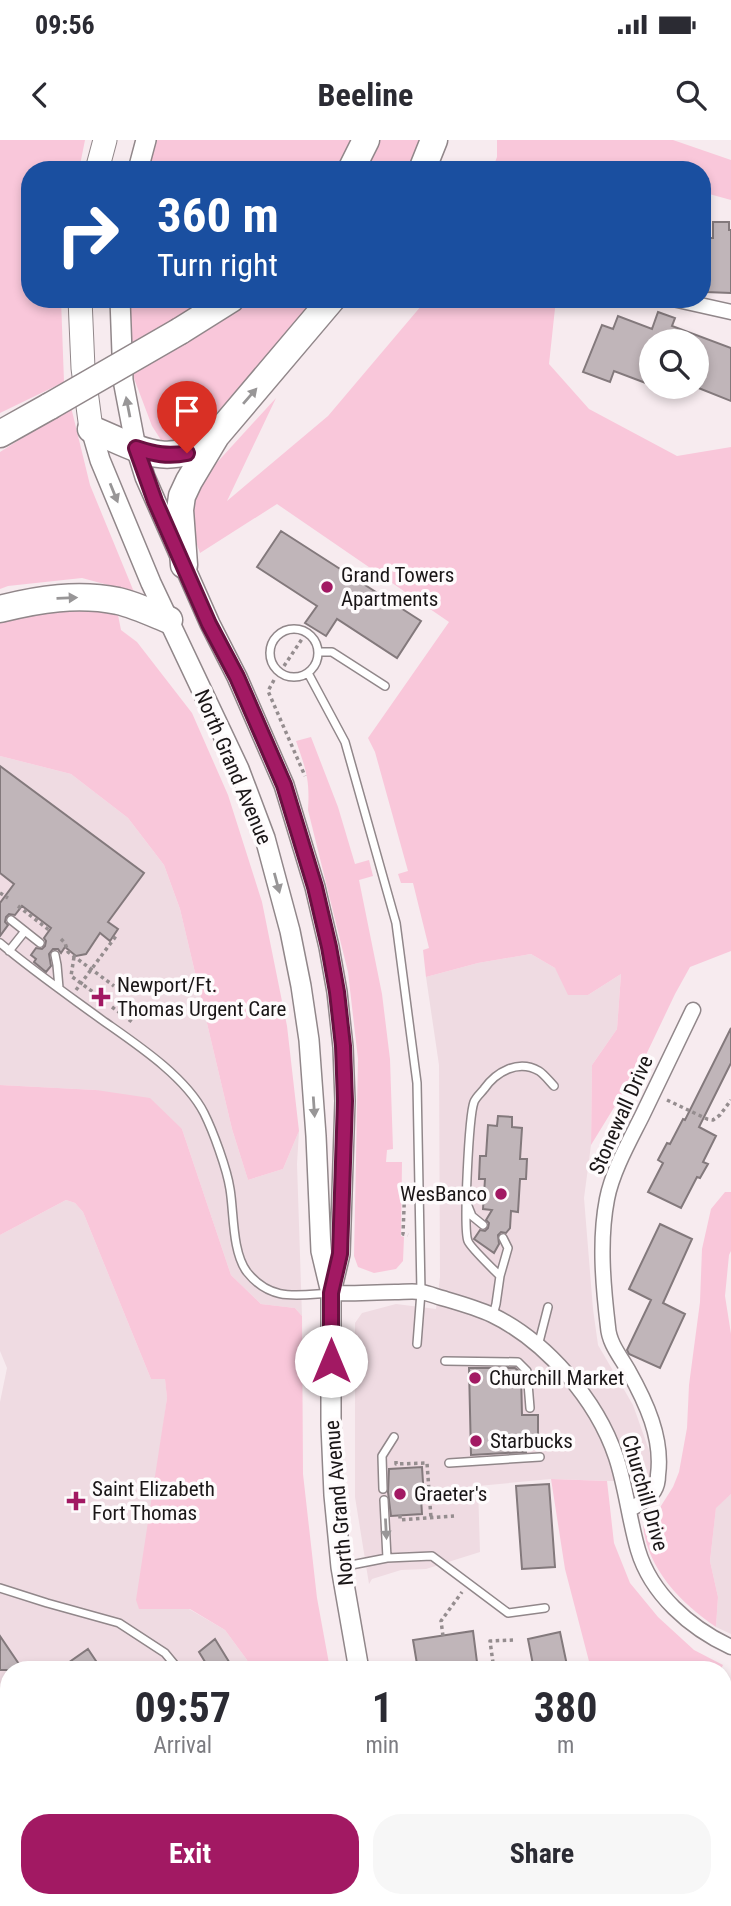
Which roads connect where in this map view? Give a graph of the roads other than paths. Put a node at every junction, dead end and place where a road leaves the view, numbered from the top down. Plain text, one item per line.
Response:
1 (105, 140) edge
2 (146, 140) edge
3 (366, 140) edge
4 (434, 140) edge
5 (99, 161) edge
6 (140, 161) edge
7 (356, 161) edge
8 (426, 161) edge
9 (80, 308) edge
10 (120, 308) edge
11 (217, 308) edge
12 (324, 308) edge
13 (711, 308) edge
14 (731, 312) edge
15 (91, 429) junction
16 (0, 434) edge
17 (216, 436) junction
18 (136, 448) junction
19 (184, 565) junction
20 (0, 609) edge
21 (169, 620) junction
22 (318, 652) junction
23 (308, 673) junction
24 (385, 686) dead end
25 (11, 920) dead end
26 (25, 931) junction
27 (0, 943) edge
28 (40, 943) dead end
29 (9, 951) junction
30 (55, 955) dead end
31 (59, 988) junction
32 (693, 1010) dead end
33 (554, 1086) dead end
34 (466, 1202) junction
35 (483, 1224) dead end
36 (503, 1238) dead end
37 (500, 1276) junction
38 (421, 1292) junction
39 (331, 1293) junction
40 (548, 1307) dead end
41 (493, 1315) junction
42 (417, 1344) dead end
43 (538, 1346) junction
44 (445, 1361) dead end
45 (530, 1408) dead end
46 (394, 1437) road end
47 (540, 1457) dead end
48 (449, 1463) dead end
49 (383, 1489) dead end
50 (384, 1500) dead end
51 (629, 1510) junction
52 (387, 1558) junction
53 (341, 1567) junction
54 (0, 1588) edge
55 (545, 1608) dead end
56 (731, 1647) edge
57 (172, 1661) edge
58 (357, 1661) edge

1 - 5 main road
2 - 6 main road
3 - 7 highway
4 - 8 highway
9 - 15 main road, North Grand Avenue
18 -> 10 main road, North Grand Avenue
11 - 16 highway, bridge
17 -> 12 highway
13 - 14 street
15 - 18 highway
15 -> 21 main road, North Grand Avenue
17 - 18 highway
17 - 19 highway
18 - 19 main road, North Grand Avenue
19 - 39 main road, North Grand Avenue
20 -> 21 highway
21 -> 39 main road, North Grand Avenue
22 - 23 lane
22 - 23 lane
22 - 24 lane
23 - 38 lane
25 - 26 lane
26 - 28 lane
26 - 29 lane
27 - 29 lane
29 - 31 lane
30 - 31 lane
31 - 39 lane
32 - 51 street, Stonewall Drive
33 - 34 lane
34 - 35 lane
34 - 37 lane
36 - 37 lane
37 - 41 lane
38 - 39 street, Churchill Drive
38 - 41 street, Churchill Drive
38 - 42 lane
39 - 53 main road, North Grand Avenue
40 - 43 lane
41 - 43 street, Churchill Drive
43 - 51 street, Churchill Drive
44 - 45 lane
46 - 49 lane
47 - 48 lane
50 -> 52 lane
51 - 56 street, Churchill Drive
52 - 53 lane
52 - 55 lane
53 - 58 main road, North Grand Avenue
54 - 57 lane

